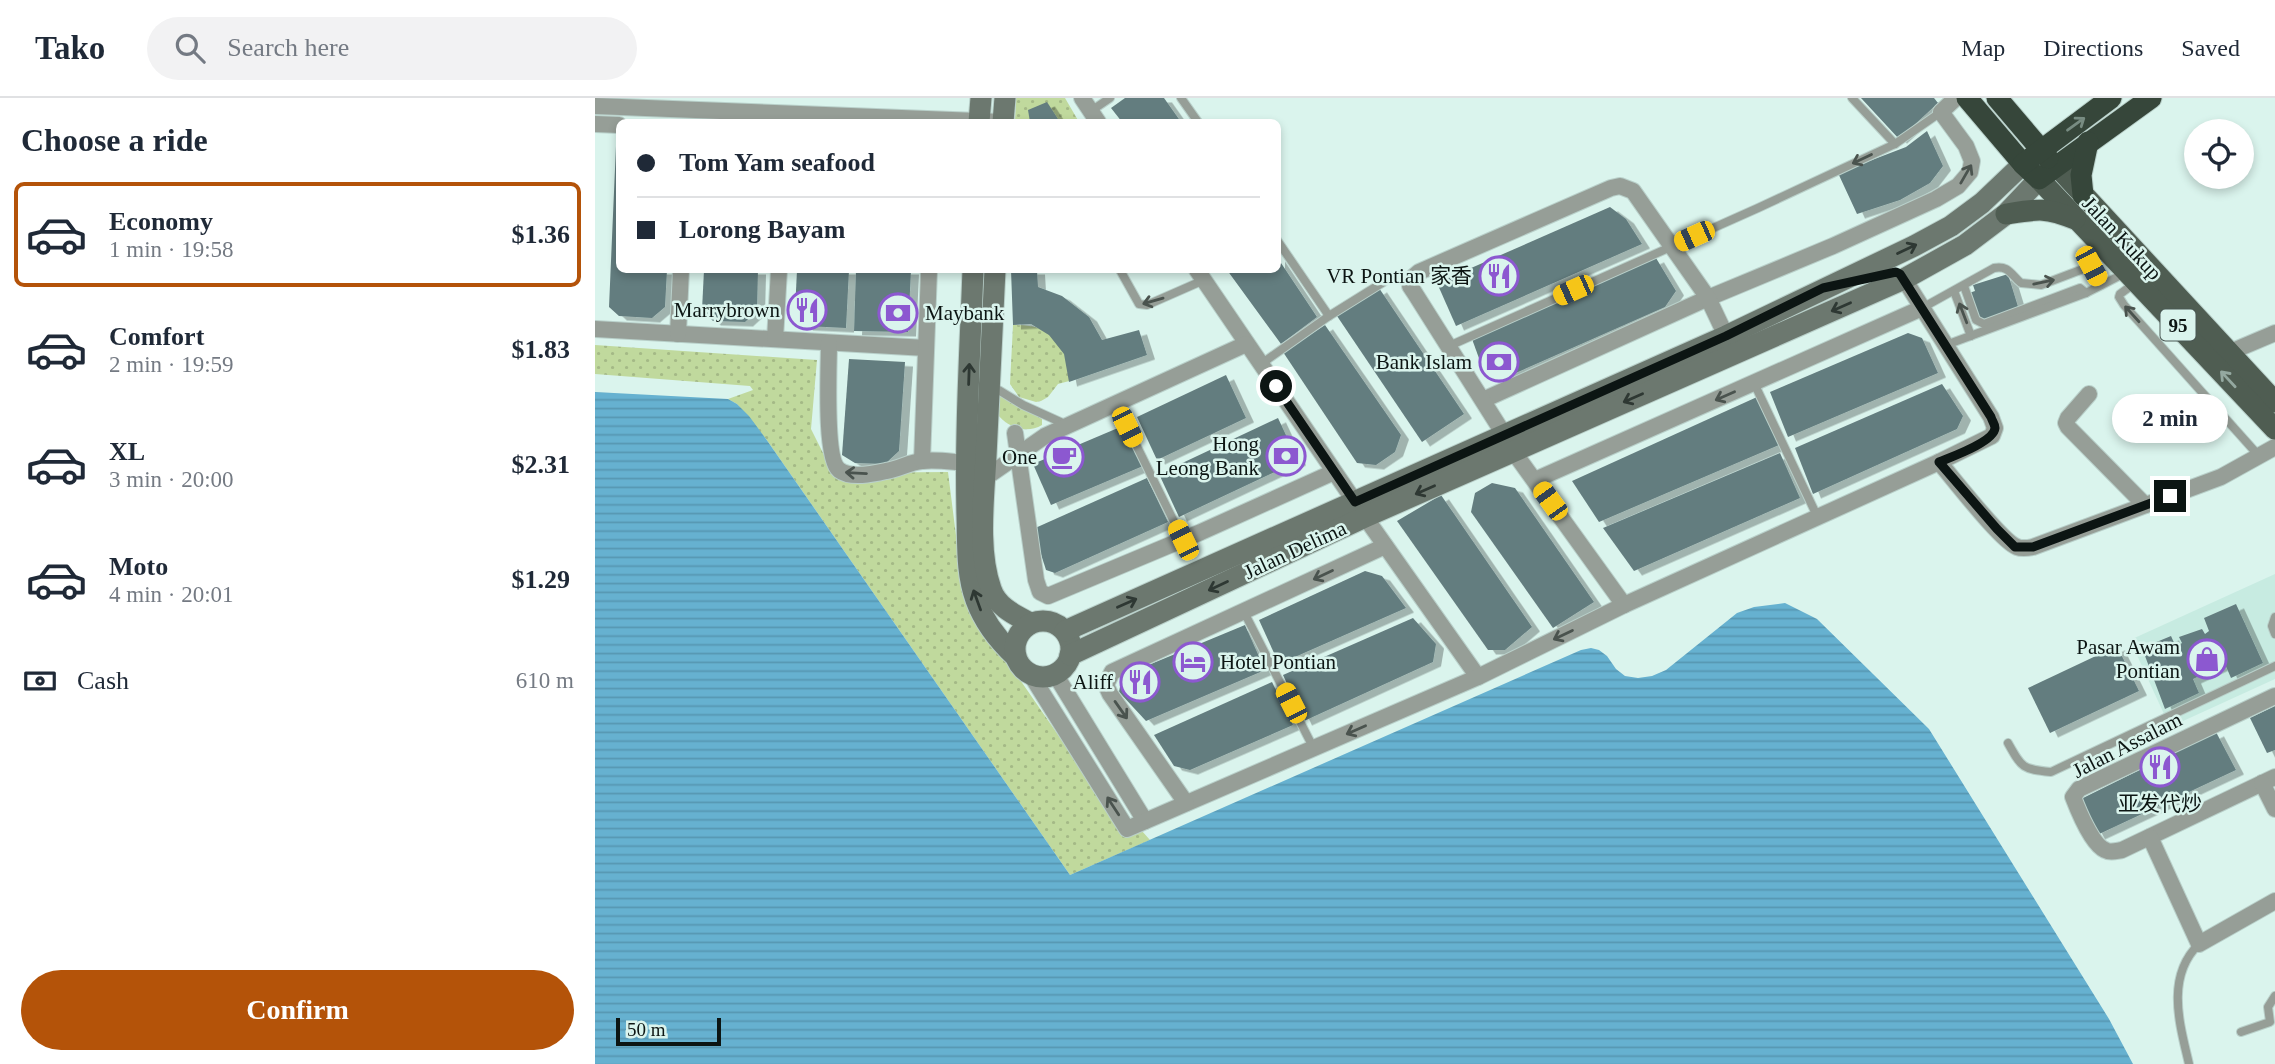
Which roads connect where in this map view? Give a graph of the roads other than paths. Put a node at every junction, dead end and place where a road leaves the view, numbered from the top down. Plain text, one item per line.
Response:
1 (981, 98) edge
2 (1005, 98) edge
3 (1109, 98) edge
4 (1181, 98) edge
5 (1852, 98) edge
6 (1956, 98) edge
7 (1967, 98) edge
8 (1997, 98) edge
9 (2111, 98) edge
10 (2151, 98) edge
11 (595, 106) edge
12 (1090, 111) edge
13 (1941, 112) junction
14 (788, 118) edge
15 (836, 119) edge
16 (979, 119) edge
17 (1003, 119) edge
18 (1196, 119) edge
19 (595, 124) edge
20 (616, 125) edge
21 (1999, 135) junction
22 (2088, 142) junction
23 (1895, 144) junction
24 (2040, 149) junction
25 (2023, 164) junction
26 (2056, 165) junction
27 (2039, 179) junction
28 (1995, 190) junction
29 (2083, 195) junction
30 (2006, 214) junction
31 (2080, 221) junction
32 (1281, 246) edge
33 (1673, 246) junction
34 (681, 273) edge
35 (779, 273) edge
36 (929, 273) edge
37 (973, 273) edge
38 (995, 273) edge
39 (1122, 273) edge
40 (1200, 275) edge
41 (2132, 276) junction
42 (1411, 279) junction
43 (1903, 279) junction
44 (2101, 285) junction
45 (1964, 286) junction
46 (1823, 288) junction
47 (1954, 291) junction
48 (2086, 292) junction
49 (1708, 298) junction
50 (1922, 308) junction
51 (1329, 316) junction
52 (595, 329) edge
53 (2275, 333) edge
54 (678, 334) junction
55 (1971, 335) junction
56 (1726, 336) junction
57 (775, 340) junction
58 (829, 343) junction
59 (1246, 344) junction
60 (1946, 345) junction
61 (1448, 346) junction
62 (926, 348) junction
63 (2228, 353) junction
64 (1261, 364) junction
65 (1754, 383) junction
66 (989, 384) junction
67 (2089, 394) dead end
68 (1483, 400) junction
69 (2275, 402) edge
70 (1116, 404) junction
71 (988, 415) junction
72 (1069, 426) junction
73 (2275, 429) edge
74 (1015, 433) junction
75 (1045, 436) junction
76 (1509, 443) junction
77 (2275, 447) edge
78 (1017, 456) junction
79 (2259, 456) junction
80 (922, 461) junction
81 (1939, 462) junction
82 (966, 463) junction
83 (1334, 472) junction
84 (985, 478) junction
85 (1535, 481) junction
86 (2145, 505) junction
87 (1360, 510) junction
88 (1818, 518) junction
89 (1183, 540) junction
90 (1385, 546) junction
91 (1624, 605) junction
92 (1244, 612) junction
93 (2275, 617) edge
94 (1030, 624) junction
95 (1065, 631) junction
96 (2275, 634) edge
97 (1070, 655) junction
98 (1015, 656) junction
99 (2275, 666) edge
100 (1055, 674) junction
101 (1031, 675) junction
102 (1478, 677) junction
103 (2275, 696) edge
104 (2008, 743) dead end
105 (1314, 749) junction
106 (2268, 780) edge
107 (1186, 803) junction
108 (2275, 808) edge
109 (1145, 821) junction
110 (2150, 837) junction
111 (2275, 901) edge
112 (2199, 944) junction
113 (2275, 996) edge
114 (2241, 1032) dead end
115 (2189, 1064) edge

1 - 16 street
2 - 17 street
3 - 12 lane
4 - 18 lane
5 - 23 lane
6 - 13 street
7 - 21 highway
8 - 24 highway
24 -> 9 highway
10 - 22 highway
11 - 14 street
13 - 23 lane
49 -> 13 street
14 - 15 street
19 - 20 street
21 - 25 highway
21 - 28 street
22 - 26 highway
22 - 29 highway
23 -> 33 lane
24 - 25 highway
24 - 26 highway
25 - 27 highway
25 - 28 street, Jalan Delima
26 - 27 highway
26 - 29 main road, Jalan Kukup / 95
27 - 30 street, Jalan Delima
27 - 31 main road, Jalan Kukup / 95
46 -> 28 street, Jalan Delima
29 - 63 main road, Jalan Kukup / 95
30 - 31 main road
30 - 43 street, Jalan Delima
31 - 41 main road, Jalan Kukup / 95
32 - 51 lane
33 - 42 street
33 - 49 street
33 - 61 lane
34 - 54 street
35 - 57 street
36 - 62 street
82 -> 37 street
38 - 66 street
40 -> 39 lane
40 - 59 street
41 - 44 lane
73 -> 41 main road, Jalan Kukup / 95
79 -> 41 lane
42 - 51 lane
42 - 61 street
43 - 46 street
43 - 50 street
43 -> 76 street, Jalan Delima
45 -> 44 lane
44 - 48 lane
45 - 47 lane
45 - 48 lane
46 - 56 street, Jalan Delima
47 - 50 lane
55 -> 47 lane
48 - 55 lane
49 - 56 street
49 - 68 street
50 - 60 street
50 - 65 street
51 - 64 lane
52 - 54 street
53 - 63 street
54 - 57 street
55 - 60 lane
56 - 76 street, Jalan Delima
57 - 58 street
58 - 62 street
80 -> 58 street
59 - 64 street
59 - 70 street
60 - 81 street
61 - 68 street
62 - 80 street
63 - 69 main road, Jalan Kukup / 95
64 - 83 street
65 -> 85 street
65 - 88 lane
66 - 71 street
66 - 72 lane
67 - 86 street
68 - 76 street
70 - 72 street
70 - 89 lane
71 - 74 street
71 - 84 street
72 - 75 street
74 - 75 street
74 - 78 street
75 - 78 street
76 - 85 street
76 - 87 street, Jalan Delima
77 - 79 street
78 - 84 street
78 - 89 street
79 - 86 street
80 - 82 street
81 - 86 street
81 - 88 street
98 -> 82 street
83 - 87 street
83 - 89 street
84 - 94 street
85 - 91 street
87 - 90 street
95 -> 87 street, Jalan Delima
87 -> 97 street, Jalan Delima
88 - 91 street
90 -> 92 street
90 - 102 street
91 -> 102 street
92 - 105 lane
92 -> 107 street
93 - 96 lane
94 - 95 street
94 - 98 street
95 - 97 street
97 - 100 street
98 - 101 street
99 - 104 lane
100 - 101 street
100 - 109 street
109 -> 101 street
102 -> 105 street
103 - 110 street, Jalan Assalam
105 - 107 street
106 - 108 street
106 - 110 street, Jalan Assalam
107 - 109 street
110 - 112 street
111 - 112 street
112 - 115 lane
113 - 114 lane

